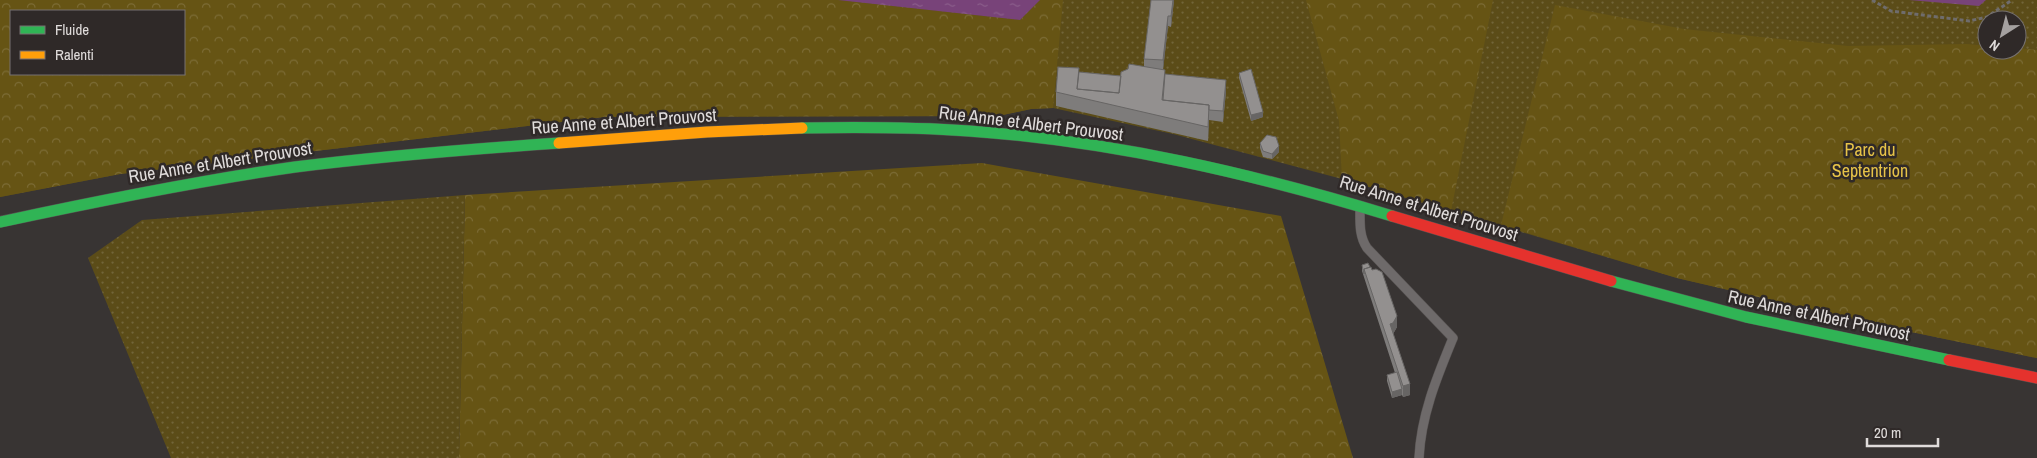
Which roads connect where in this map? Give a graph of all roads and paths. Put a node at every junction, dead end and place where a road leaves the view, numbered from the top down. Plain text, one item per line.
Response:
1 (1872, 0) edge
2 (2012, 0) edge
3 (1360, 206) junction
4 (0, 222) edge
5 (2037, 378) edge
6 (1420, 458) edge

1 - 2 path
3 - 4 street, Rue Anne et Albert Prouvost
3 - 5 street, Rue Anne et Albert Prouvost
3 - 6 lane

